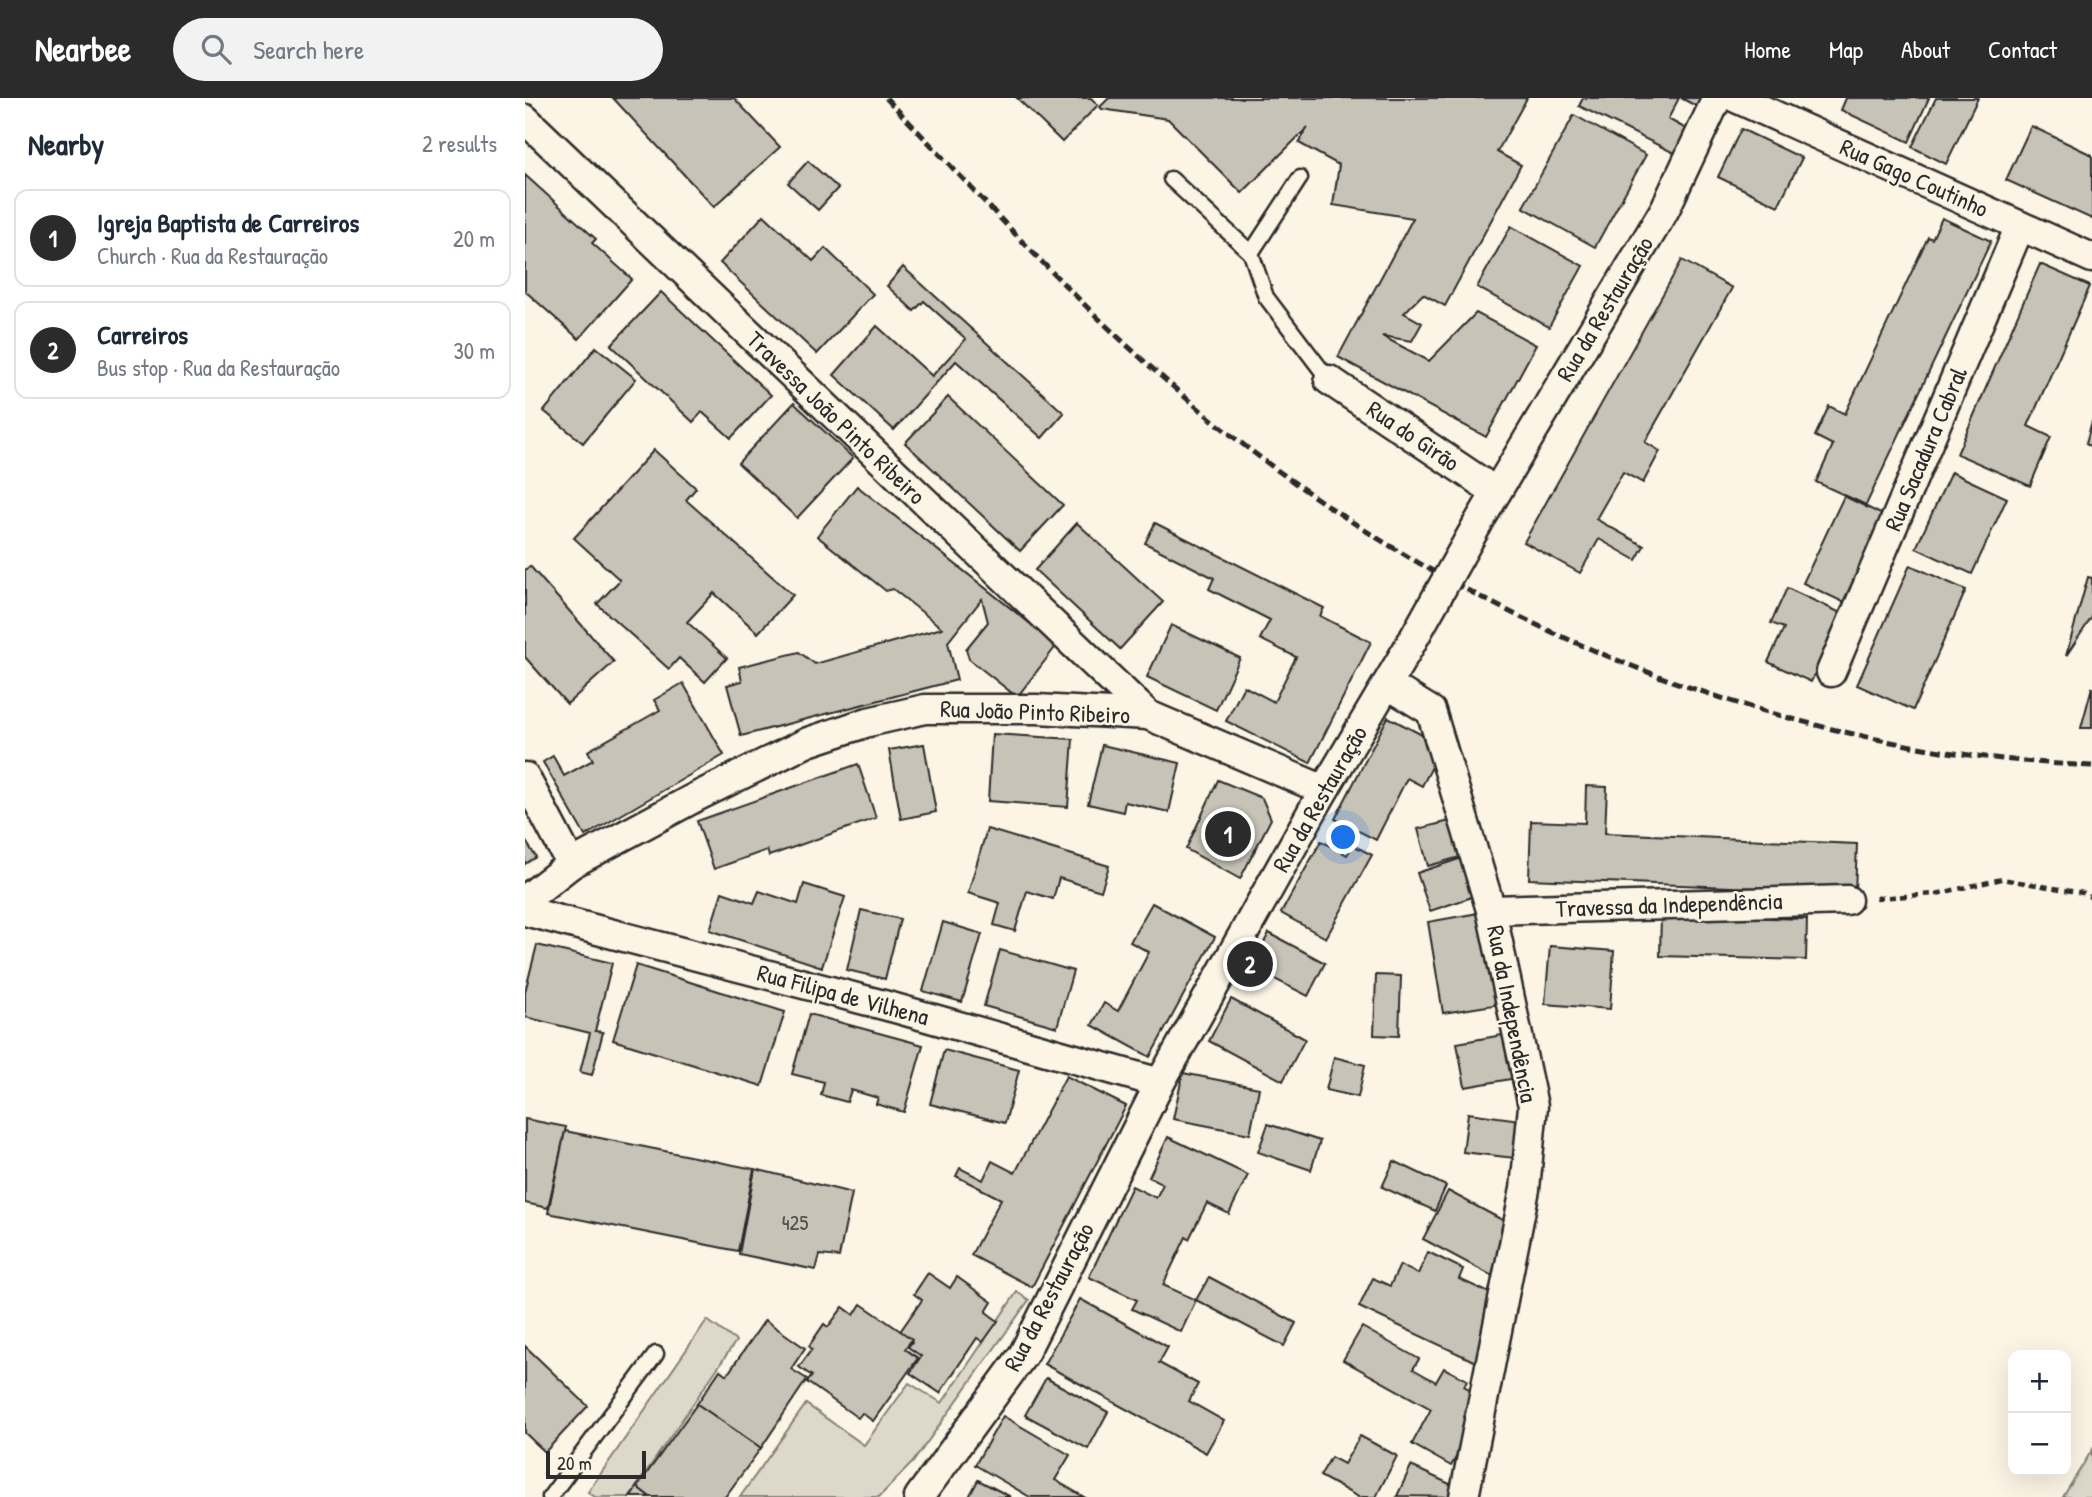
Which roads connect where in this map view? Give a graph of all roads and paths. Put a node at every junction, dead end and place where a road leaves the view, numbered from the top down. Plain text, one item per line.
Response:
1 (1717, 98) edge
2 (1736, 98) edge
3 (525, 119) edge
4 (1300, 178) dead end
5 (1171, 179) dead end
6 (2020, 226) junction
7 (1251, 253) junction
8 (2092, 258) edge
9 (1329, 380) joint
10 (1496, 492) junction
11 (1831, 672) dead end
12 (1387, 684) junction
13 (1147, 715) junction
14 (525, 777) edge
15 (1324, 790) junction
16 (571, 864) junction
17 (2092, 898) edge
18 (525, 900) edge
19 (1847, 900) joint
20 (1491, 910) junction
21 (525, 911) edge
22 (1160, 1083) junction
23 (656, 1354) dead end
24 (550, 1497) edge
25 (919, 1497) edge
26 (1464, 1497) edge

1 - 10 street, Rua da Restauração
2 - 6 street, Rua Gago Coutinho
3 - 13 street, Travessa João Pinto Ribeiro
4 - 7 lane
5 - 7 lane
6 - 8 street, Rua Gago Coutinho
6 - 11 street, Rua Sacadura Cabral
7 - 9 lane
9 - 10 street, Rua do Girão
10 - 12 street, Rua da Restauração, bridge
12 - 15 street, Rua da Restauração
12 - 20 street, Rua da Independência
13 - 15 street, Rua João Pinto Ribeiro
13 - 16 street, Rua João Pinto Ribeiro
14 - 16 street
15 - 22 street, Rua da Restauração
16 - 18 street, Rua João Pinto Ribeiro
17 - 19 path
19 - 20 street, Travessa da Independência
20 - 26 street, Rua da Independência
21 - 22 street, Rua Filipa de Vilhena
22 - 25 street, Rua da Restauração
23 - 24 lane

